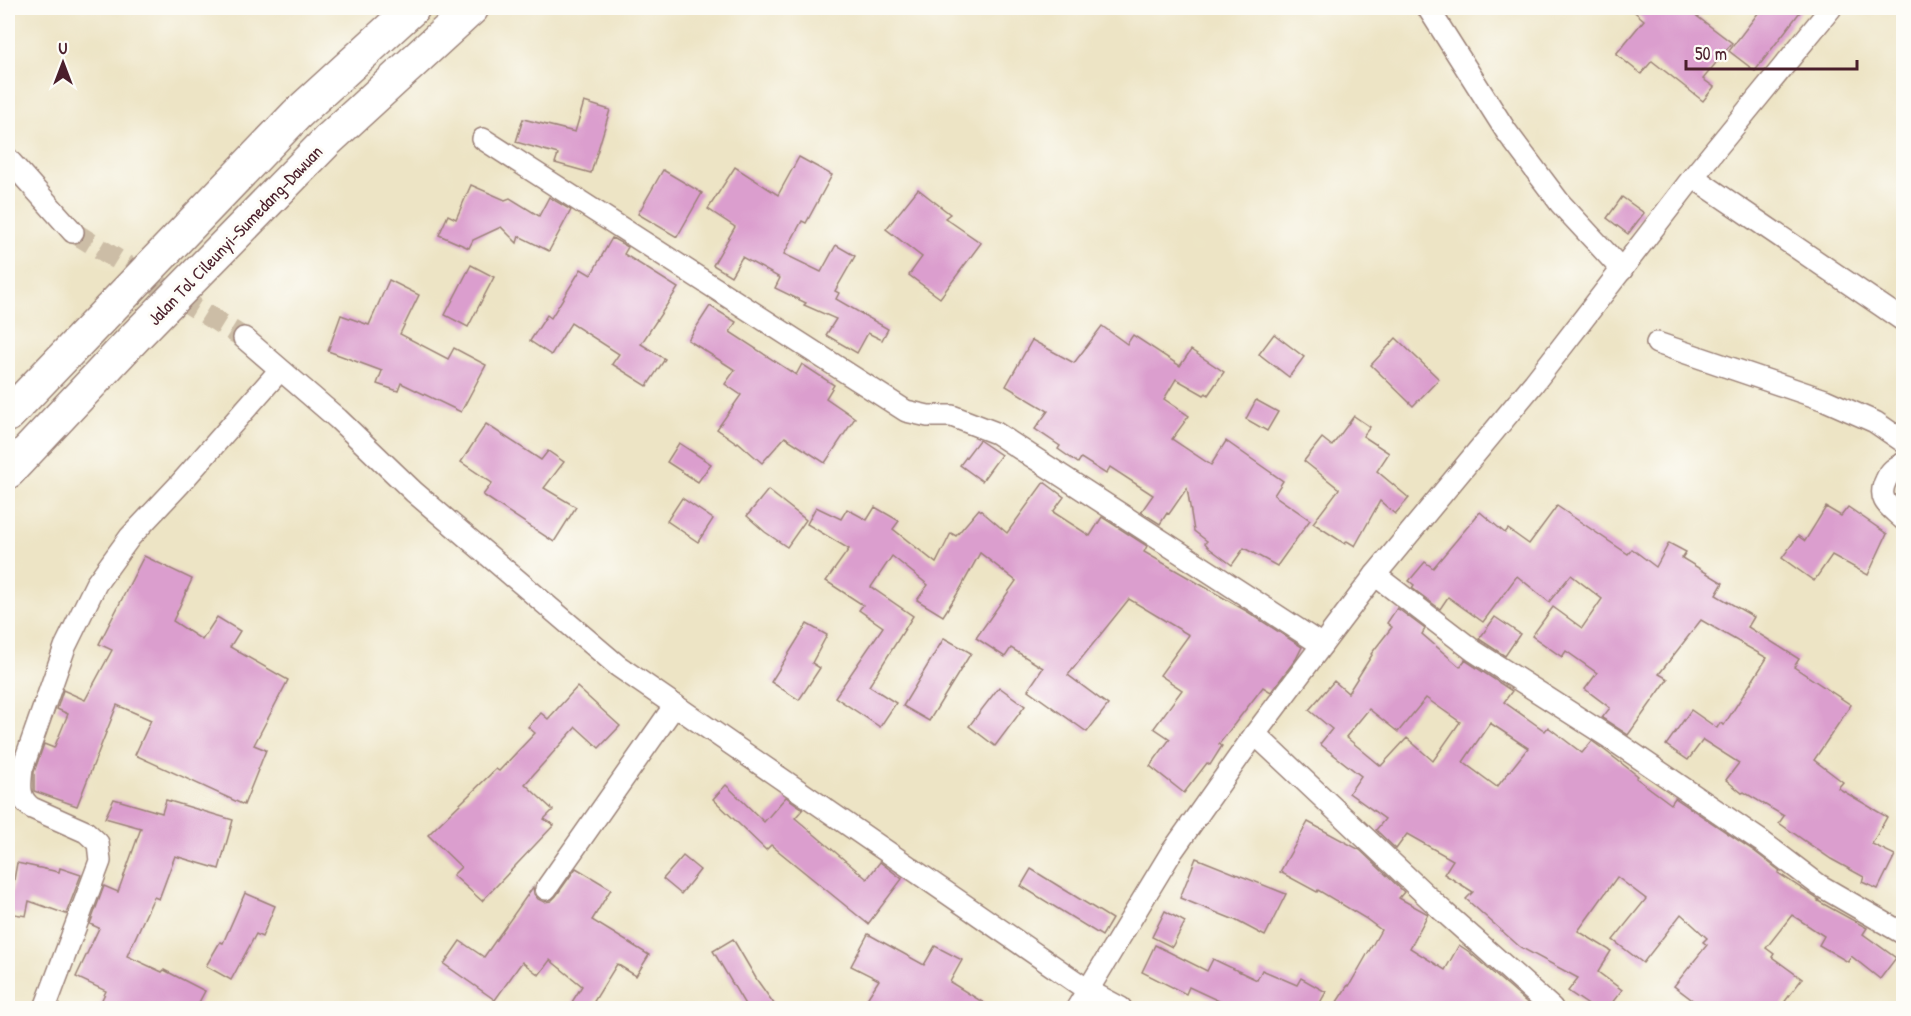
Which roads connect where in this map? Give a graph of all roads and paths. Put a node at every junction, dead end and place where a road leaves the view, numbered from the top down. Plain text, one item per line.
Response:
1 (413, 8) edge
2 (472, 8) edge
3 (1428, 8) edge
4 (1832, 8) edge
5 (483, 139) dead end
6 (8, 159) edge
7 (1693, 177) junction
8 (73, 232) tunnel mouth
9 (1622, 270) junction
10 (1904, 321) edge
11 (244, 338) tunnel mouth
12 (1657, 343) dead end
13 (280, 370) junction
14 (8, 415) edge
15 (1904, 442) edge
16 (1904, 463) edge
17 (8, 472) edge
18 (1904, 520) edge
19 (1375, 575) junction
20 (1322, 645) junction
21 (675, 705) junction
22 (1255, 734) junction
23 (546, 889) dead end
24 (1904, 934) edge
25 (1089, 991) junction
26 (45, 1008) edge
27 (1077, 1008) edge
28 (1121, 1008) edge
29 (1552, 1008) edge

1 - 14 highway
2 - 17 highway, Jalan Tol Cileunyi–Sumedang–Dawuan
3 - 9 street
4 - 7 street
5 - 20 street
6 - 8 street
7 - 9 street
7 - 10 street
9 - 19 street
11 - 13 street
12 - 15 street
13 - 21 street
13 - 26 street
16 - 18 street
19 - 20 street
19 - 24 street
20 - 22 street
21 - 23 street
21 - 25 street
22 - 25 street
22 - 29 street
25 - 27 street
25 - 28 street

